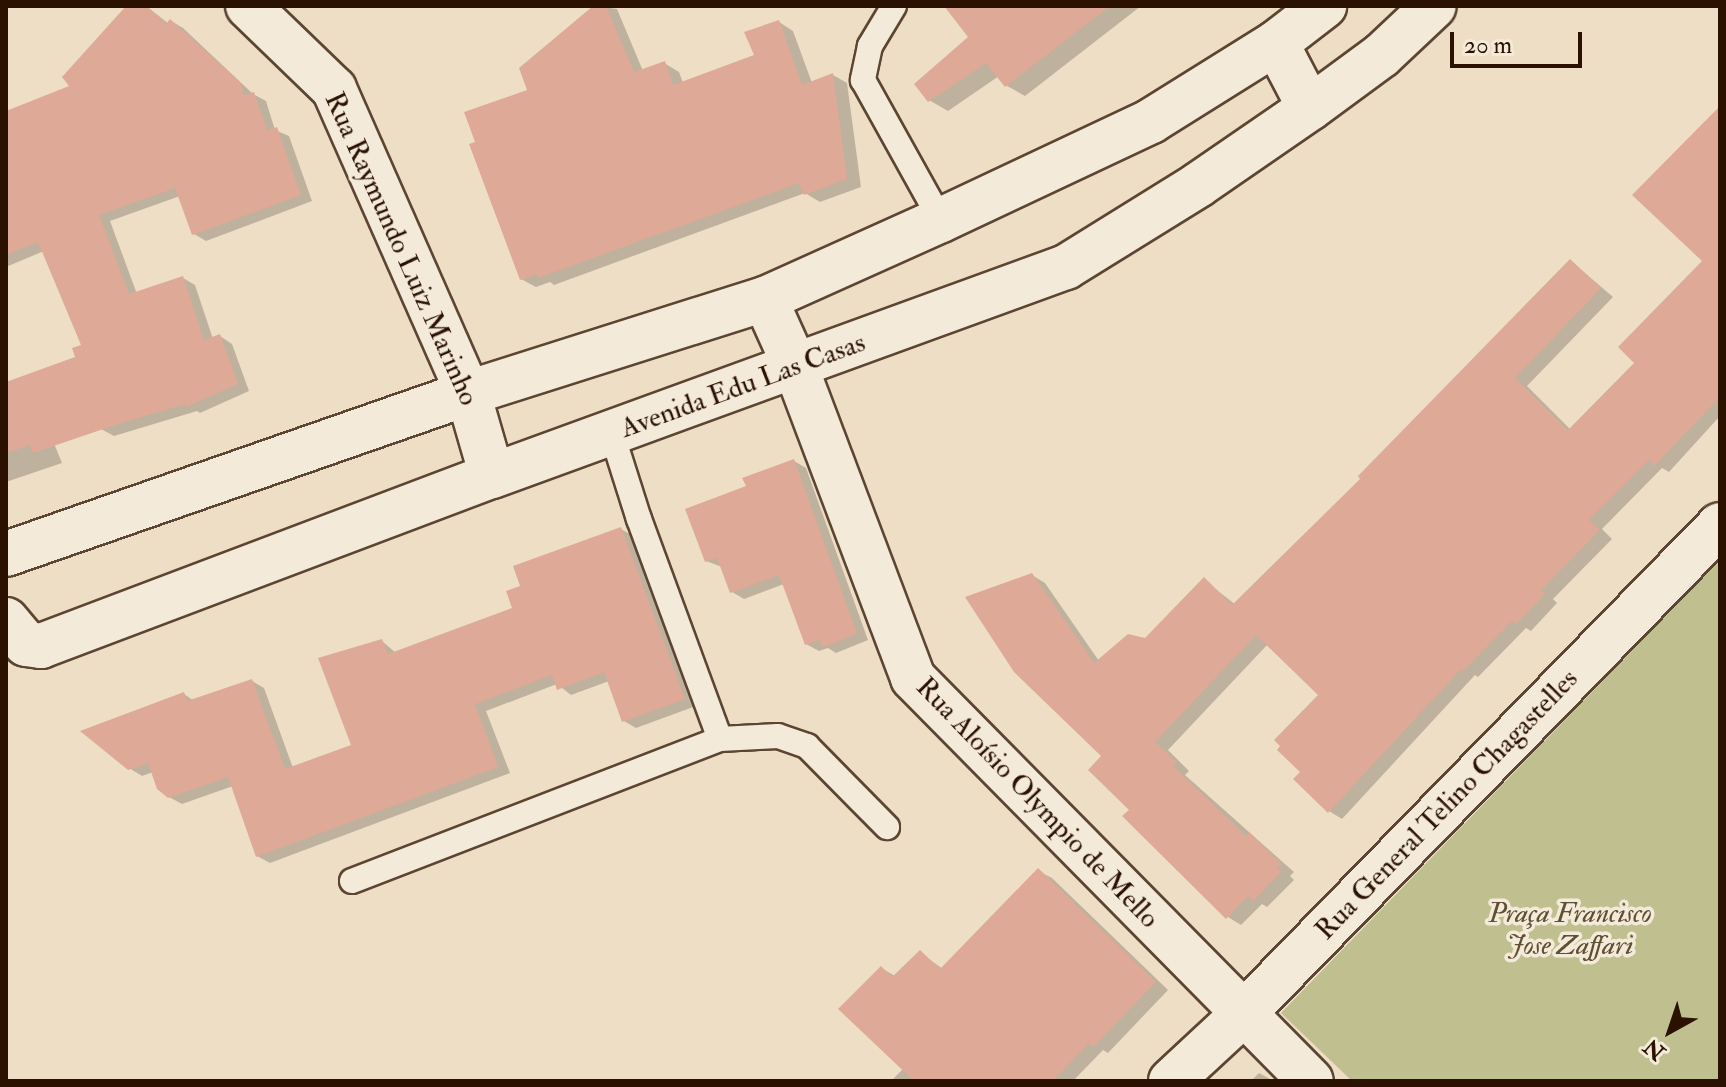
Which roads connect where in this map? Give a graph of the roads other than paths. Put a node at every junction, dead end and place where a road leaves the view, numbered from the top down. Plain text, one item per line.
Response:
1 (248, 6) edge
2 (894, 6) edge
3 (1324, 6) edge
4 (1434, 6) edge
5 (1276, 43) junction
6 (1310, 108) junction
7 (941, 220) junction
8 (765, 299) junction
9 (796, 368) junction
10 (468, 393) junction
11 (612, 434) junction
12 (492, 476) junction
13 (1720, 525) edge
14 (6, 554) edge
15 (6, 620) edge
16 (720, 739) junction
17 (887, 827) dead end
18 (352, 881) dead end
19 (1243, 1014) junction
20 (1171, 1081) edge
21 (1311, 1081) edge

1 - 10 street, Rua Raymundo Luiz Marinho
2 - 7 lane
3 - 5 street
4 - 6 street, Avenida Edu Las Casas
5 - 6 street
5 - 7 street
6 - 9 street, Avenida Edu Las Casas
7 - 8 street
8 - 9 street, Rua Aloísio Olympio de Mello
8 - 10 street
9 - 11 street, Avenida Edu Las Casas
9 - 19 street, Rua Aloísio Olympio de Mello
10 - 12 street, Rua Raymundo Luiz Marinho
10 - 14 street
11 - 12 street, Avenida Edu Las Casas
11 - 16 lane
12 - 15 street, Avenida Edu Las Casas
13 - 19 street, Rua General Telino Chagastelles
16 - 17 lane
16 - 18 lane
19 - 20 street, Rua General Telino Chagastelles
19 - 21 street, Rua Aloísio Olympio de Mello

